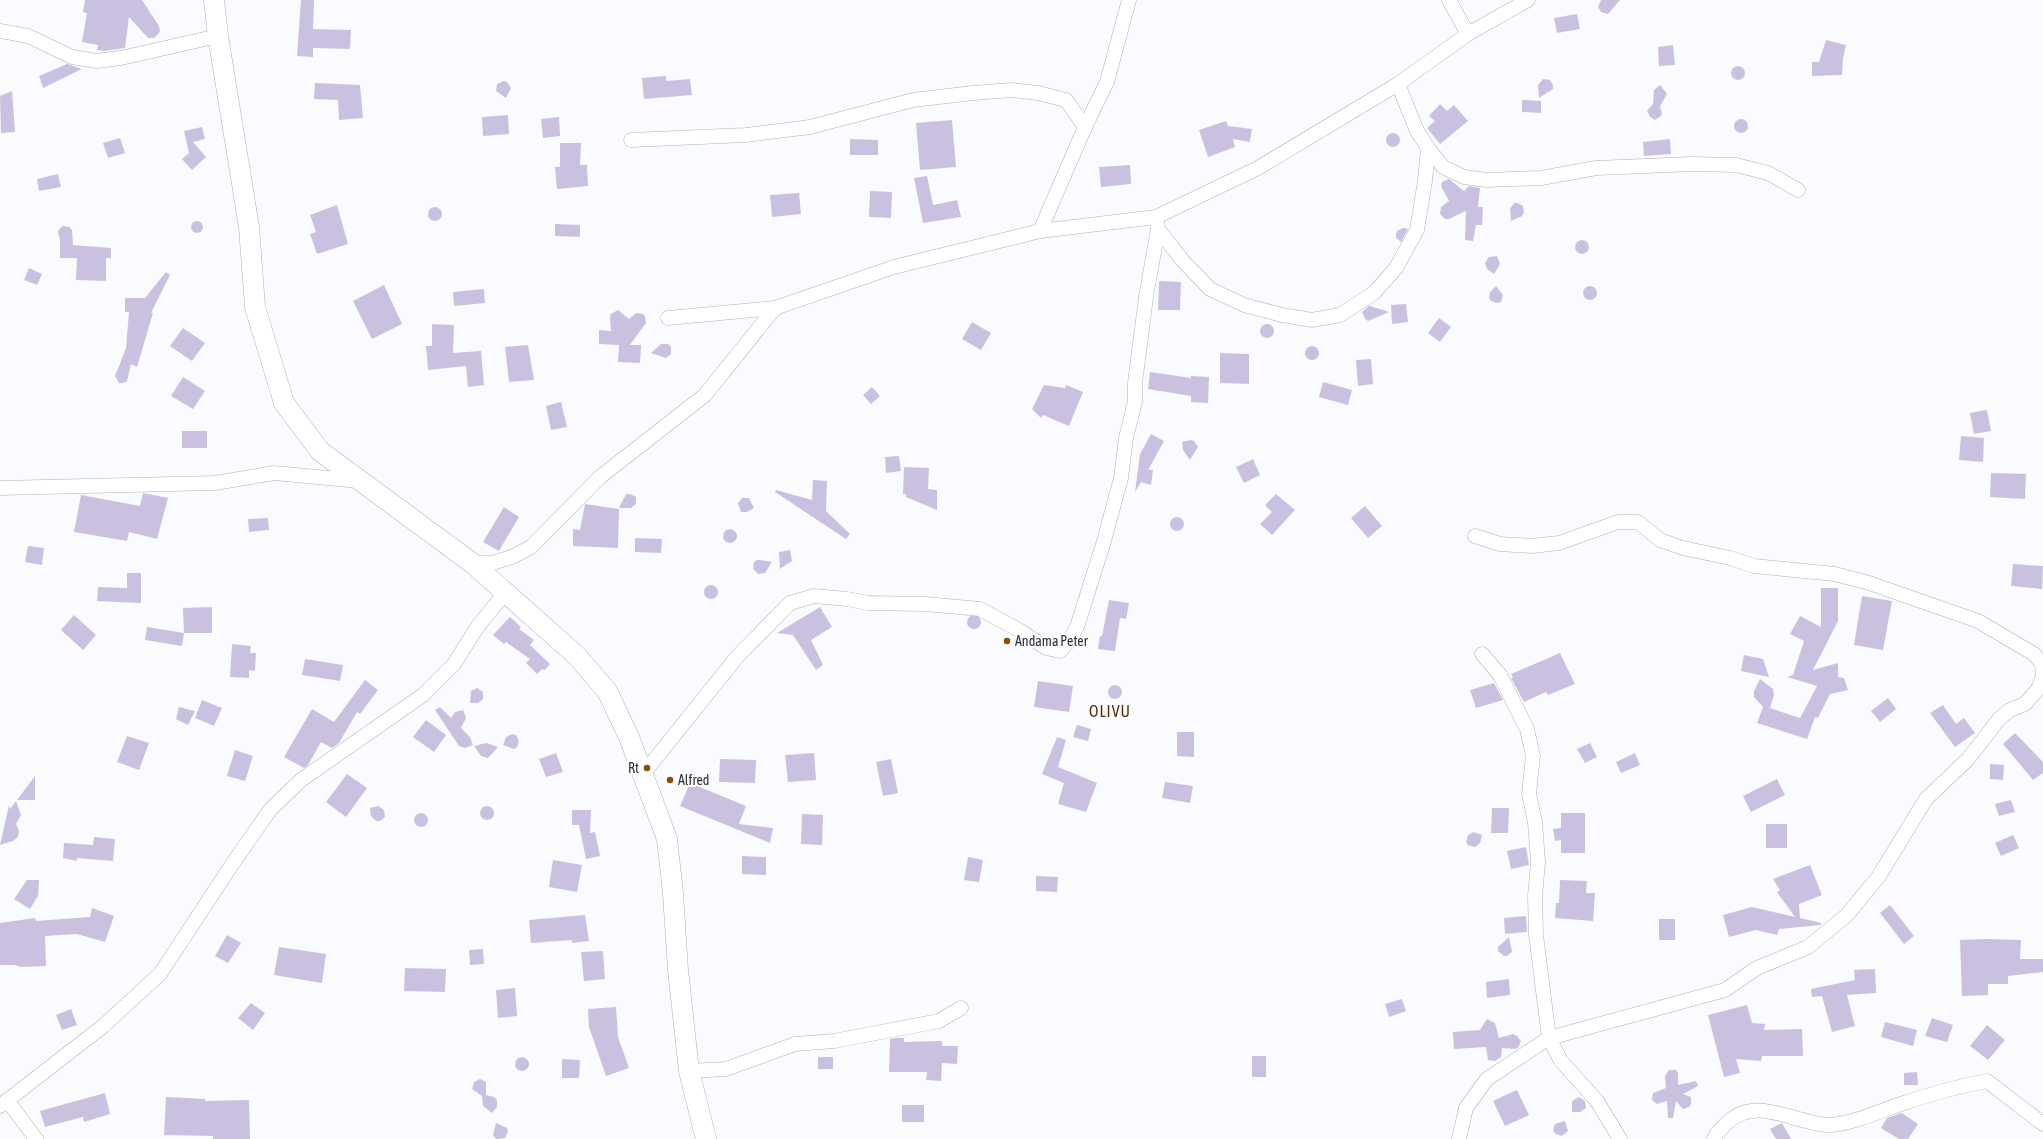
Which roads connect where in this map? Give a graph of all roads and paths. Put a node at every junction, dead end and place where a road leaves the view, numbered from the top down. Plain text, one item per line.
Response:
1 (214, 0) edge
2 (1129, 0) edge
3 (1449, 0) edge
4 (1528, 0) edge
5 (0, 31) edge
6 (1468, 34) junction
7 (218, 36) junction
8 (1398, 84) junction
9 (1085, 127) junction
10 (630, 140) dead end
11 (1428, 148) junction
12 (1798, 190) dead end
13 (1157, 223) junction
14 (1040, 232) junction
15 (775, 308) junction
16 (668, 318) dead end
17 (361, 481) junction
18 (0, 488) edge
19 (1474, 536) dead end
20 (472, 563) junction
21 (505, 593) junction
22 (1482, 654) dead end
23 (2043, 675) edge
24 (643, 774) junction
25 (961, 1008) dead end
26 (1549, 1038) junction
27 (689, 1071) junction
28 (4, 1103) edge
29 (2043, 1124) edge
30 (36, 1139) edge
31 (706, 1139) edge
32 (1459, 1139) edge
33 (1620, 1139) edge
34 (1714, 1139) edge

1 - 7 street
2 - 9 street
3 - 6 street
4 - 6 street
5 - 7 street
6 - 8 street
7 - 17 street
8 - 11 street
8 - 13 street
9 - 10 street
9 - 14 street
11 - 12 street
11 - 13 street
13 - 14 street
13 - 24 street
14 - 15 street
15 - 16 street
15 - 20 street
17 - 18 street
17 - 20 street
19 - 23 street
20 - 21 street
21 - 24 street
21 - 28 street
22 - 26 street
23 - 26 street
24 - 27 street
25 - 27 street
26 - 32 street
26 - 33 street
27 - 31 street
28 - 30 street
29 - 34 street

